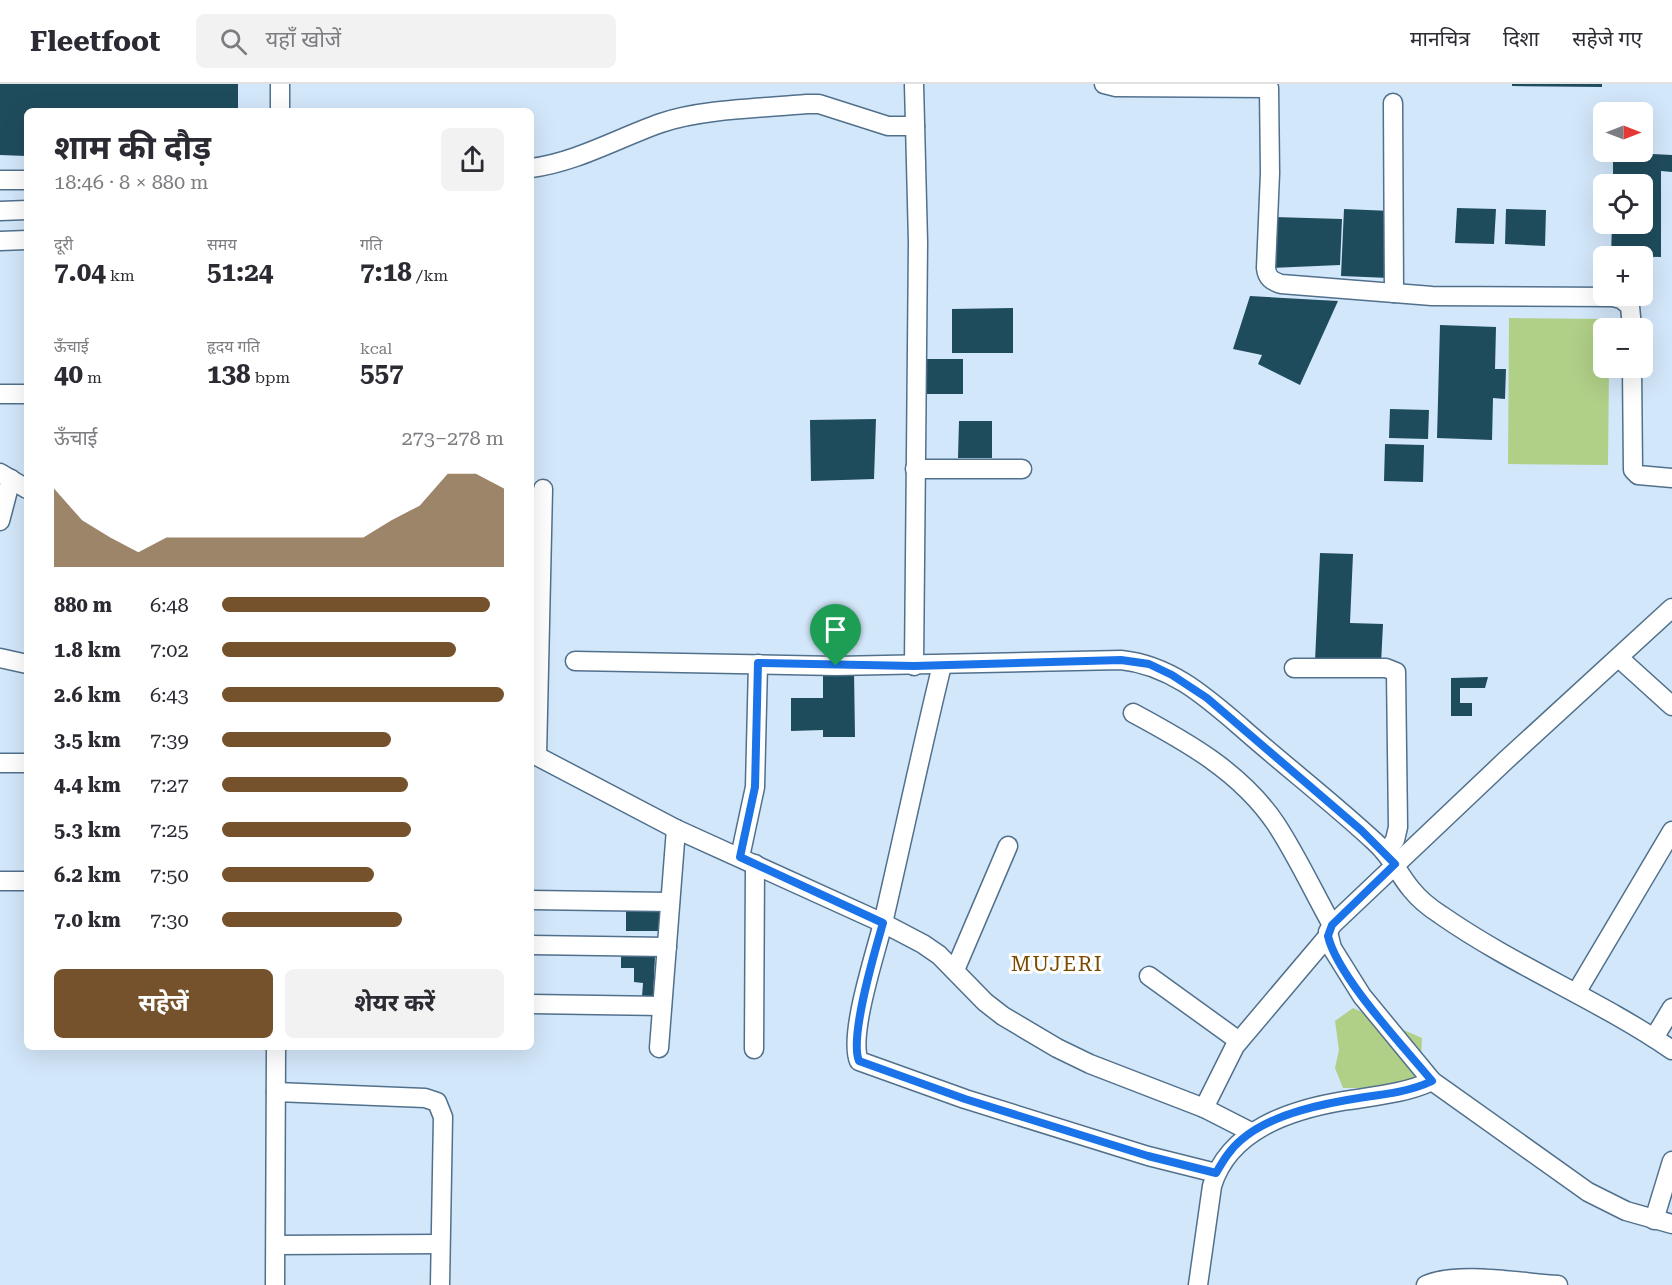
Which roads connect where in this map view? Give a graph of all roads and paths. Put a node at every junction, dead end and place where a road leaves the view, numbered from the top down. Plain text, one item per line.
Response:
1 (280, 84) edge
2 (914, 84) edge
3 (1104, 84) edge
4 (1393, 103) dead end
5 (280, 108) edge
6 (915, 126) junction
7 (534, 167) edge
8 (0, 180) edge
9 (24, 180) edge
10 (24, 210) edge
11 (0, 211) edge
12 (24, 240) edge
13 (0, 241) edge
14 (1394, 293) junction
15 (1631, 318) edge
16 (1632, 378) edge
17 (0, 394) edge
18 (24, 394) edge
19 (915, 469) junction
20 (1022, 469) dead end
21 (5, 476) edge
22 (1672, 478) edge
23 (24, 487) edge
24 (543, 489) dead end
25 (0, 521) edge
26 (1672, 608) edge
27 (0, 658) edge
28 (1619, 658) junction
29 (575, 661) dead end
30 (24, 663) edge
31 (758, 663) junction
32 (942, 665) junction
33 (914, 666) junction
34 (1294, 668) dead end
35 (1672, 706) edge
36 (1133, 712) dead end
37 (534, 754) edge
38 (0, 763) edge
39 (24, 763) edge
40 (676, 829) junction
41 (1672, 831) edge
42 (1008, 846) dead end
43 (1391, 858) junction
44 (748, 860) junction
45 (0, 881) edge
46 (24, 881) edge
47 (534, 900) edge
48 (670, 902) junction
49 (883, 923) junction
50 (1330, 930) junction
51 (534, 945) edge
52 (667, 947) junction
53 (955, 970) junction
54 (1149, 976) dead end
55 (1576, 993) junction
56 (534, 1004) edge
57 (662, 1006) junction
58 (1672, 1008) edge
59 (1654, 1038) junction
60 (1239, 1041) junction
61 (659, 1048) dead end
62 (754, 1049) dead end
63 (276, 1050) edge
64 (1672, 1050) edge
65 (1432, 1081) junction
66 (276, 1092) junction
67 (1204, 1108) junction
68 (1251, 1132) junction
69 (1672, 1161) edge
70 (1216, 1173) junction
71 (1654, 1220) junction
72 (1672, 1224) edge
73 (440, 1244) junction
74 (276, 1245) junction
75 (275, 1285) edge
76 (440, 1285) edge
77 (1198, 1285) edge
78 (1426, 1285) edge
79 (1558, 1285) edge

1 - 5 street
2 - 6 street
3 - 14 street
4 - 14 street
6 - 7 street
6 - 19 street
8 - 9 street
10 - 11 street
12 - 13 street
14 - 15 street
16 - 22 street
17 - 18 street
19 - 20 street
19 - 33 street
21 - 23 street
21 - 25 street
24 - 37 street
26 - 28 street
27 - 30 street
28 - 35 street
28 - 43 street
29 - 31 street
31 - 33 street
31 - 44 street
32 - 33 street
32 - 43 street
32 - 49 street
34 - 43 street
36 - 50 street
37 - 40 street
38 - 39 street
40 - 44 street
40 - 48 street
41 - 55 street
42 - 53 street
43 - 50 street
43 - 55 street
44 - 49 street
44 - 62 street
45 - 46 street
47 - 48 street
48 - 52 street
49 - 53 street
49 - 70 street
50 - 60 street
50 - 65 street
51 - 52 street
52 - 57 street
53 - 67 street
54 - 60 street
55 - 59 street
56 - 57 street
57 - 61 street
58 - 59 street
59 - 64 street
60 - 67 street
63 - 66 street
65 - 68 street
65 - 71 street
66 - 73 street
66 - 74 street
67 - 68 street
68 - 70 street
69 - 71 street
70 - 77 street
71 - 72 street
73 - 74 street
73 - 76 street
74 - 75 street
78 - 79 street

